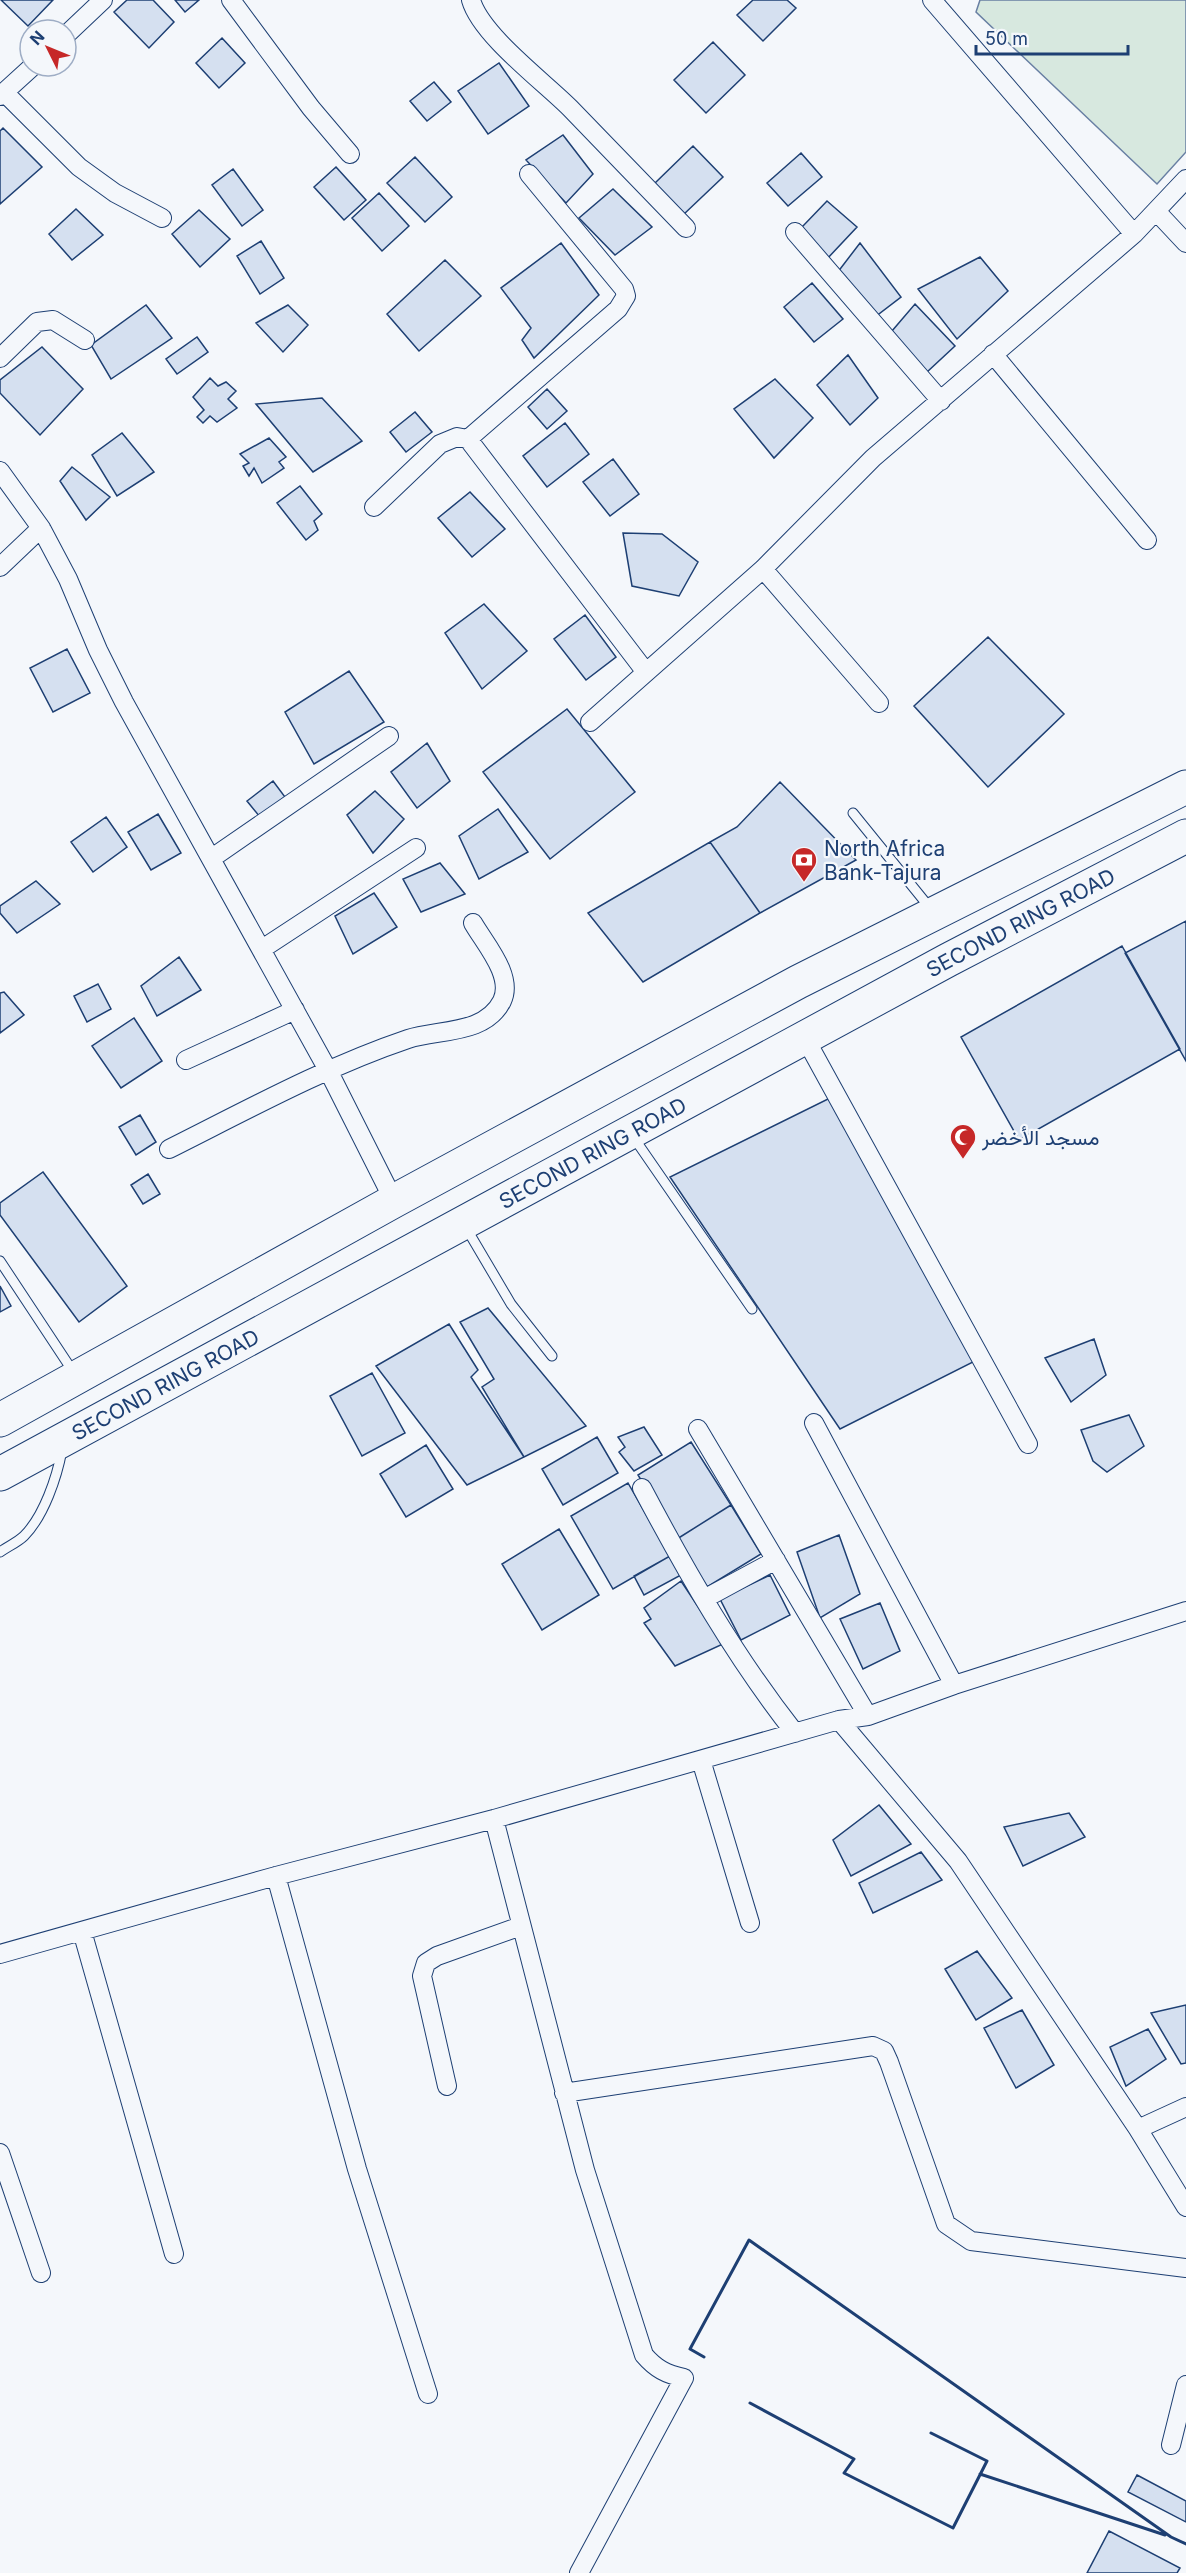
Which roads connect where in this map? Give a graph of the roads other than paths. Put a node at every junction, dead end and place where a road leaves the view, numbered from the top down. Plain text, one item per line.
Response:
1 (103, 0) edge
2 (231, 0) edge
3 (471, 0) edge
4 (942, 4) edge
5 (78, 24) edge
6 (20, 78) edge
7 (2, 94) edge
8 (350, 154) dead end
9 (529, 174) dead end
10 (1186, 179) edge
11 (1156, 211) junction
12 (162, 218) dead end
13 (686, 228) dead end
14 (795, 232) dead end
15 (1134, 234) junction
16 (1186, 243) edge
17 (85, 340) dead end
18 (993, 354) junction
19 (0, 358) edge
20 (941, 401) junction
21 (468, 440) junction
22 (0, 471) edge
23 (374, 507) dead end
24 (41, 528) junction
25 (1147, 540) dead end
26 (0, 567) edge
27 (763, 569) junction
28 (645, 671) junction
29 (879, 703) dead end
30 (590, 722) dead end
31 (389, 736) dead end
32 (1186, 787) edge
33 (853, 813) dead end
34 (1186, 836) edge
35 (416, 848) dead end
36 (212, 858) junction
37 (1036, 861) junction
38 (1057, 904) junction
39 (933, 912) junction
40 (473, 923) dead end
41 (262, 949) junction
42 (948, 960) junction
43 (295, 1010) junction
44 (805, 1038) junction
45 (186, 1060) dead end
46 (329, 1072) junction
47 (630, 1133) junction
48 (168, 1149) dead end
49 (394, 1201) junction
50 (463, 1223) junction
51 (0, 1261) edge
52 (752, 1309) dead end
53 (552, 1356) dead end
54 (76, 1378) junction
55 (0, 1420) edge
56 (814, 1423) dead end
57 (698, 1429) dead end
58 (64, 1439) junction
59 (1028, 1444) dead end
60 (0, 1474) edge
61 (642, 1488) dead end
62 (0, 1552) edge
63 (776, 1560) junction
64 (704, 1599) junction
65 (1186, 1611) edge
66 (954, 1684) junction
67 (868, 1716) junction
68 (839, 1720) junction
69 (795, 1733) junction
70 (701, 1760) junction
71 (494, 1819) junction
72 (276, 1876) junction
73 (750, 1923) dead end
74 (521, 1926) junction
75 (81, 1931) junction
76 (0, 1954) edge
77 (447, 2086) dead end
78 (564, 2093) junction
79 (1186, 2107) edge
80 (1138, 2129) junction
81 (0, 2153) edge
82 (1186, 2207) edge
83 (174, 2254) dead end
84 (1186, 2268) edge
85 (41, 2273) dead end
86 (1186, 2385) edge
87 (428, 2394) dead end
88 (1171, 2445) dead end
89 (579, 2573) edge

1 - 5 street
2 - 8 street
3 - 13 street
4 - 15 street
6 - 7 street
7 - 12 street
9 - 21 street
10 - 11 street
11 - 15 street
11 - 16 street
14 - 20 street
15 - 18 street
17 - 19 street
18 - 20 street
18 - 25 street
20 - 27 street
21 - 23 street
21 - 28 street
22 - 24 street
24 - 26 street
24 - 36 street
27 - 28 street
27 - 29 street
28 - 30 street
31 - 36 street
32 - 37 highway
33 - 39 lane
34 - 38 highway, SECOND RING ROAD
35 - 41 street
36 - 41 street
37 - 38 highway
37 - 39 highway
38 - 42 highway, SECOND RING ROAD
39 - 42 highway
39 - 49 highway
40 - 46 street
41 - 43 street
42 - 44 highway, SECOND RING ROAD
43 - 45 street
43 - 46 street
44 - 47 highway, SECOND RING ROAD
44 - 59 street
46 - 48 street
46 - 49 street
47 - 50 highway, SECOND RING ROAD
47 - 52 lane
49 - 54 highway
50 - 53 lane
50 - 58 highway, SECOND RING ROAD
51 - 54 lane
54 - 55 highway
56 - 66 street
57 - 63 street
58 - 60 highway, SECOND RING ROAD
58 - 62 lane
61 - 64 street
63 - 64 street
63 - 67 street
64 - 69 street
65 - 66 street
66 - 67 street
67 - 68 street
68 - 69 street
68 - 80 street
69 - 70 street
70 - 71 street
70 - 73 street
71 - 72 street
71 - 74 street
72 - 75 street
72 - 87 street
74 - 77 street
74 - 78 street
75 - 76 street
75 - 83 street
78 - 84 street
78 - 89 street
79 - 80 street
80 - 82 street
81 - 85 street
86 - 88 street

